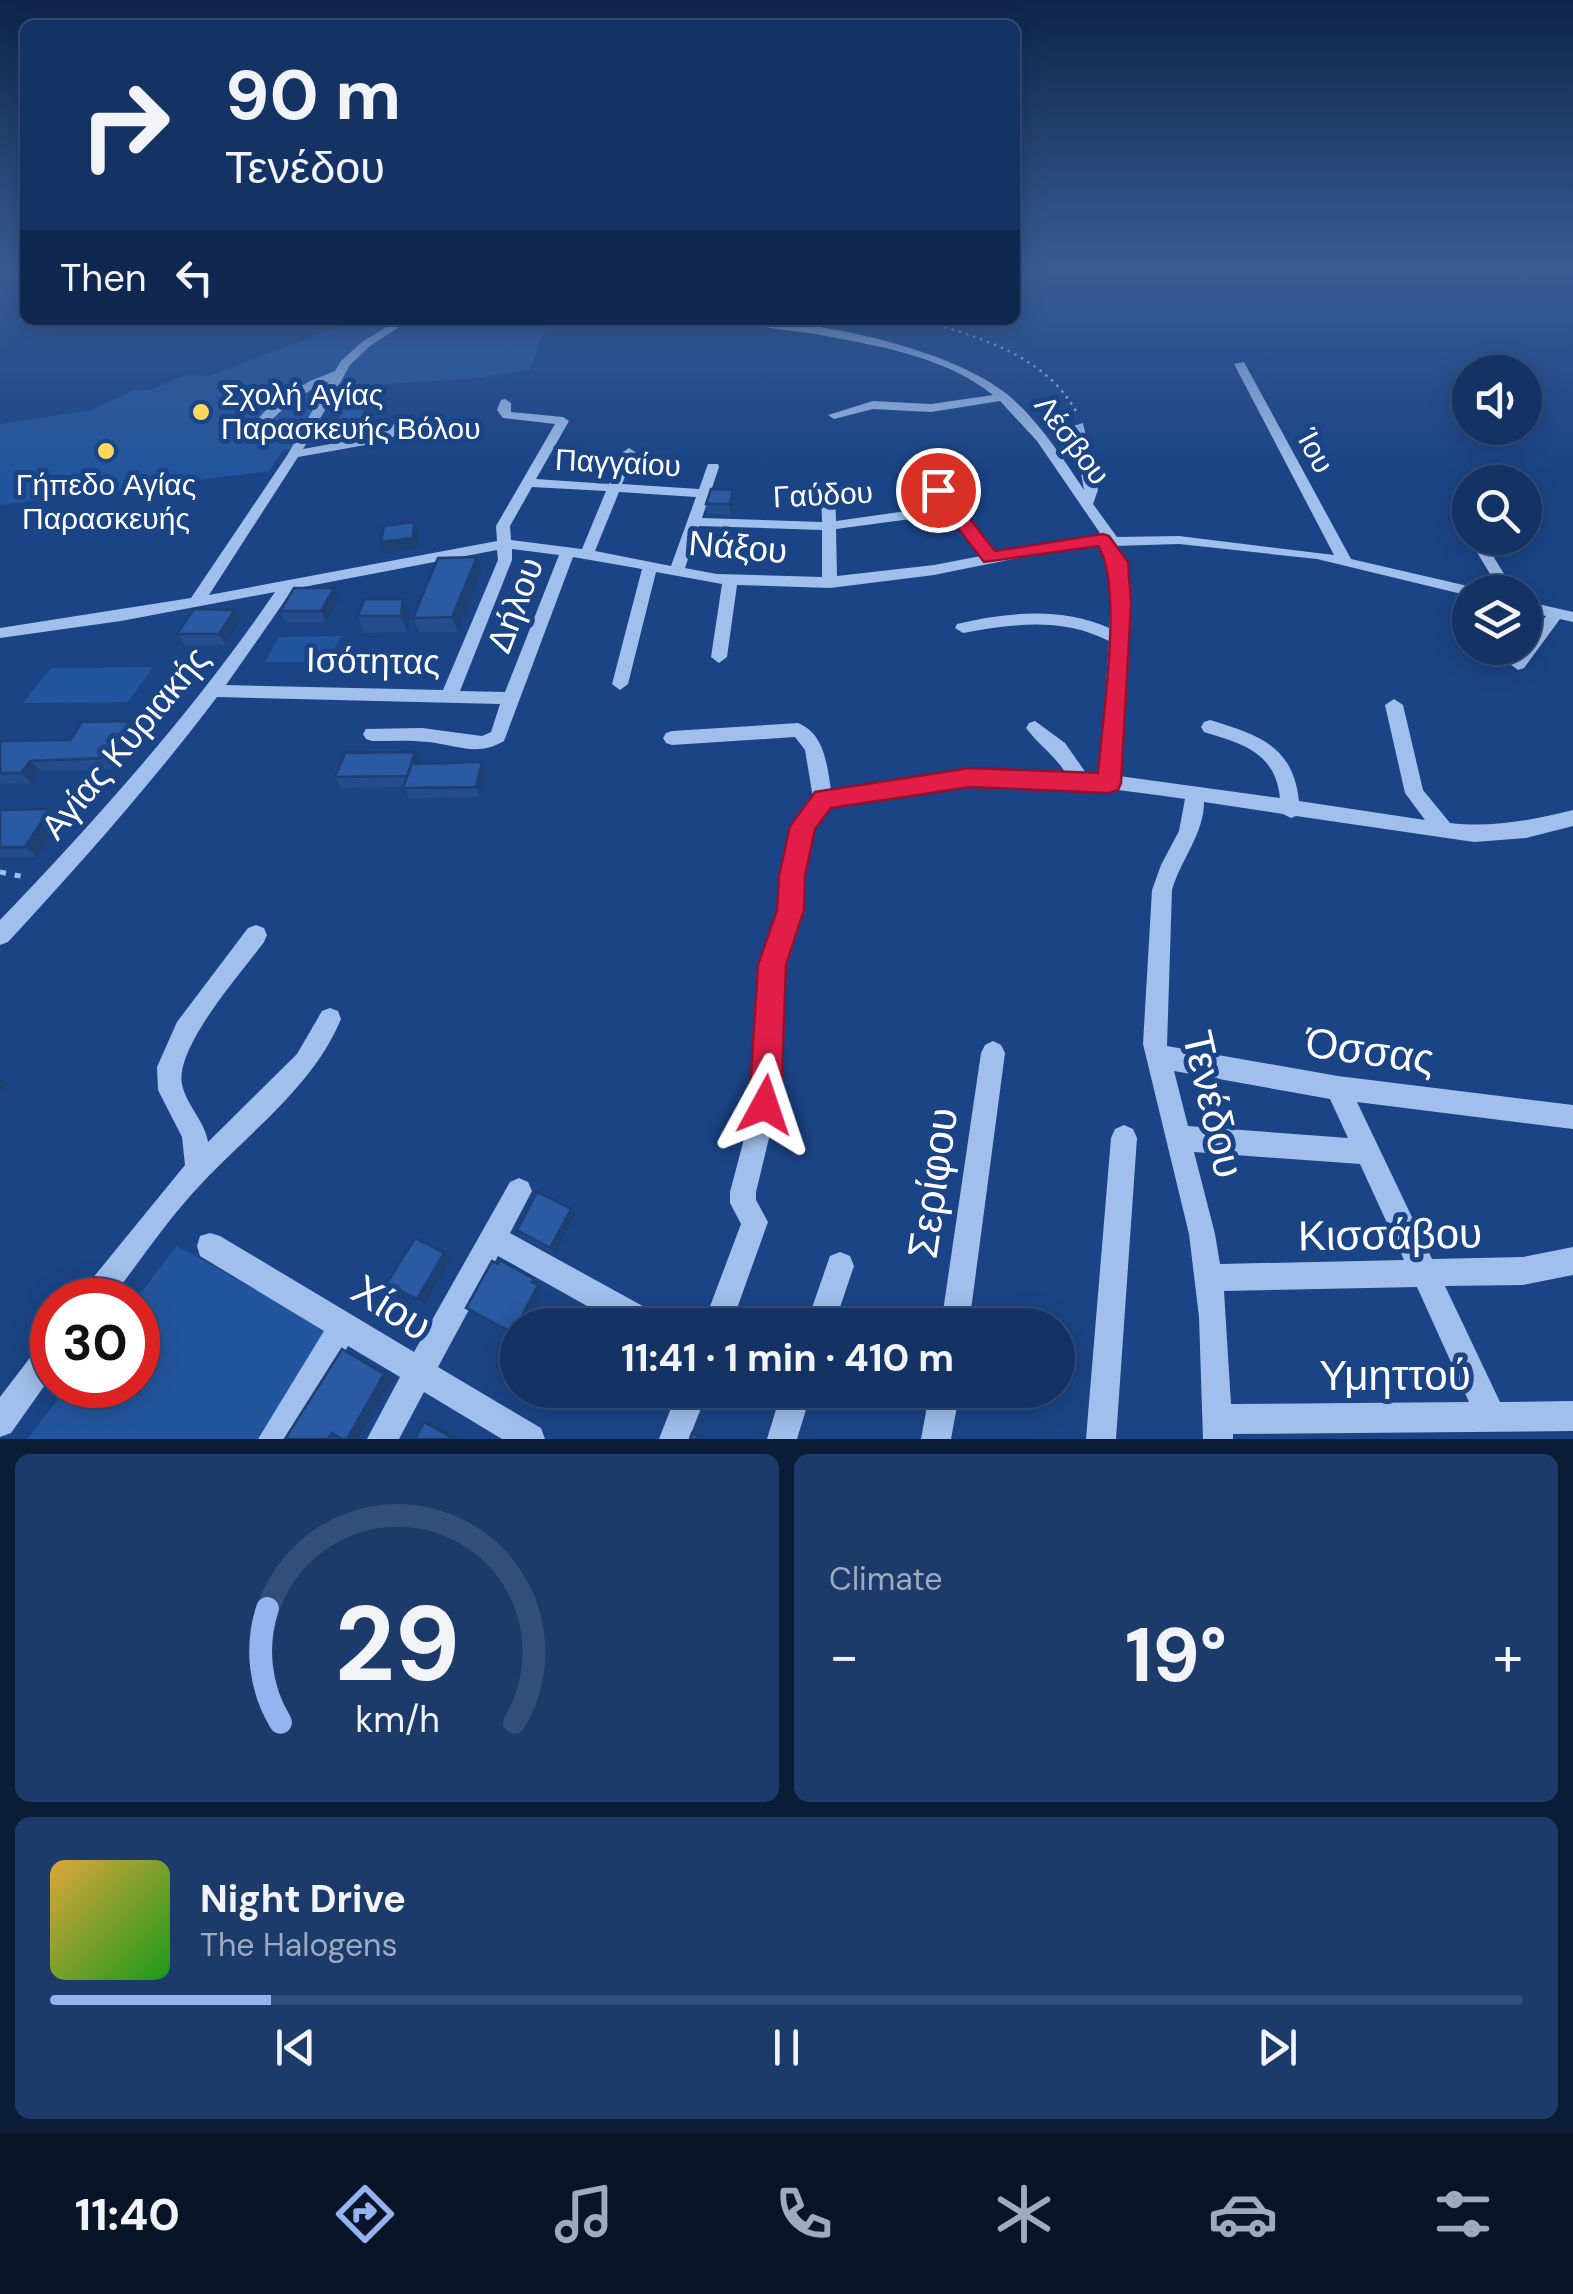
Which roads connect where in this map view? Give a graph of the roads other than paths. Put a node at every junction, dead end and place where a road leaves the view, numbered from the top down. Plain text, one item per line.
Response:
1 (375, 338) edge
2 (848, 338) edge
3 (1240, 364) dead end
4 (341, 373) junction
5 (1004, 397) junction
6 (505, 403) dead end
7 (834, 415) dead end
8 (411, 418) dead end
9 (1079, 426) road end
10 (250, 437) dead end
11 (296, 452) junction
12 (629, 452) dead end
13 (713, 467) dead end
14 (921, 470) dead end
15 (530, 483) junction
16 (616, 486) junction
17 (828, 491) dead end
18 (703, 493) junction
19 (1086, 505) junction
20 (954, 510) junction
21 (694, 522) junction
22 (828, 526) junction
23 (1107, 540) junction
24 (504, 544) junction
25 (568, 551) junction
26 (586, 554) junction
27 (990, 558) junction
28 (1346, 561) junction
29 (650, 567) junction
30 (676, 572) junction
31 (730, 581) junction
32 (830, 583) junction
33 (288, 584) junction
34 (1452, 587) edge
35 (196, 602) junction
36 (1565, 615) edge
37 (963, 628) dead end
38 (0, 633) edge
39 (1118, 639) junction
40 (1542, 639) edge
41 (719, 657) dead end
42 (620, 684) dead end
43 (515, 689) junction
44 (216, 691) junction
45 (450, 694) junction
46 (1394, 706) dead end
47 (1210, 727) dead end
48 (1035, 728) dead end
49 (372, 734) dead end
50 (672, 738) dead end
51 (1081, 780) junction
52 (1109, 783) junction
53 (1194, 793) junction
54 (823, 799) junction
55 (1291, 810) junction
56 (1573, 818) edge
57 (1445, 830) junction
58 (0, 934) edge
59 (256, 935) dead end
60 (330, 1019) dead end
61 (993, 1053) dead end
62 (1156, 1056) junction
63 (1338, 1088) junction
64 (1573, 1117) edge
65 (1124, 1138) dead end
66 (1178, 1138) junction
67 (1368, 1152) junction
68 (198, 1167) junction
69 (520, 1191) dead end
70 (494, 1239) junction
71 (210, 1246) dead end
72 (1573, 1261) edge
73 (840, 1266) dead end
74 (1424, 1274) junction
75 (110, 1278) edge
76 (1208, 1278) junction
77 (618, 1308) edge
78 (723, 1308) edge
79 (826, 1308) edge
80 (957, 1308) edge
81 (344, 1326) junction
82 (419, 1375) junction
83 (30, 1382) edge
84 (686, 1408) edge
85 (790, 1408) edge
86 (942, 1408) edge
87 (1491, 1416) junction
88 (1573, 1416) edge
89 (0, 1422) edge
90 (1218, 1429) edge
91 (273, 1439) edge
92 (382, 1439) edge
93 (530, 1439) edge
94 (674, 1439) edge
95 (782, 1439) edge
96 (936, 1439) edge
97 (1101, 1439) edge

1 - 4 street
2 - 5 street, Λέσβου
3 - 28 street, Ίου
4 - 10 street
4 - 11 street
5 - 7 street
5 - 19 street, Λέσβου
6 - 15 street
8 - 11 street
9 - 19 street
11 - 35 street
12 - 16 street
13 - 18 street
14 - 20 street
15 - 16 street, Παγγαίου
15 - 24 street
16 - 18 street, Παγγαίου
16 - 26 street
17 - 22 street
18 - 21 street
19 - 23 street, Λέσβου
20 - 22 street, Γαύδου
20 - 27 street
21 - 22 street, Γαύδου
21 - 30 street
22 - 32 street
23 - 27 street, Νάξου
23 - 28 street, Νάξου
23 - 39 street, Λέσβου
24 - 25 street, Νάξου
24 - 33 street, Νάξου
24 - 45 street
25 - 26 street, Νάξου
25 - 43 street, Δήλου
26 - 29 street, Νάξου
27 - 32 street, Νάξου
28 - 34 street, Νάξου
29 - 30 street, Νάξου
29 - 42 street
30 - 31 street, Νάξου
31 - 32 street, Νάξου
31 - 41 street
33 - 35 street, Νάξου
33 - 44 street, Αγίας Κυριακής
35 - 38 street, Νάξου
36 - 40 street
37 - 39 street
39 - 52 street, Λέσβου
43 - 45 street, Ισότητας
43 - 49 street, Δήλου
44 - 45 street, Ισότητας
44 - 58 street, Αγίας Κυριακής
46 - 57 street
47 - 55 street
48 - 51 street
50 - 54 street
51 - 52 street
51 - 54 street
52 - 53 street
53 - 55 street
53 - 62 street, Τενέδου
54 - 78 street
55 - 57 street
56 - 57 street
59 - 68 street
60 - 68 street
61 - 80 street, Σερίφου
62 - 63 street, Όσσας
62 - 66 street, Τενέδου
63 - 64 street, Όσσας
63 - 67 street
65 - 97 street
66 - 67 street
66 - 76 street, Τενέδου
67 - 74 street
68 - 75 street
69 - 70 street
70 - 77 street
70 - 82 street
71 - 81 street, Χίου
72 - 74 street, Κισσάβου
73 - 79 street
74 - 76 street, Κισσάβου
74 - 87 street
76 - 90 street, Τενέδου
81 - 82 street, Χίου
81 - 91 street
82 - 92 street
82 - 93 street, Χίου
83 - 89 street
84 - 94 street
85 - 95 street
86 - 96 street
87 - 88 street, Υμηττού
87 - 90 street, Υμηττού

